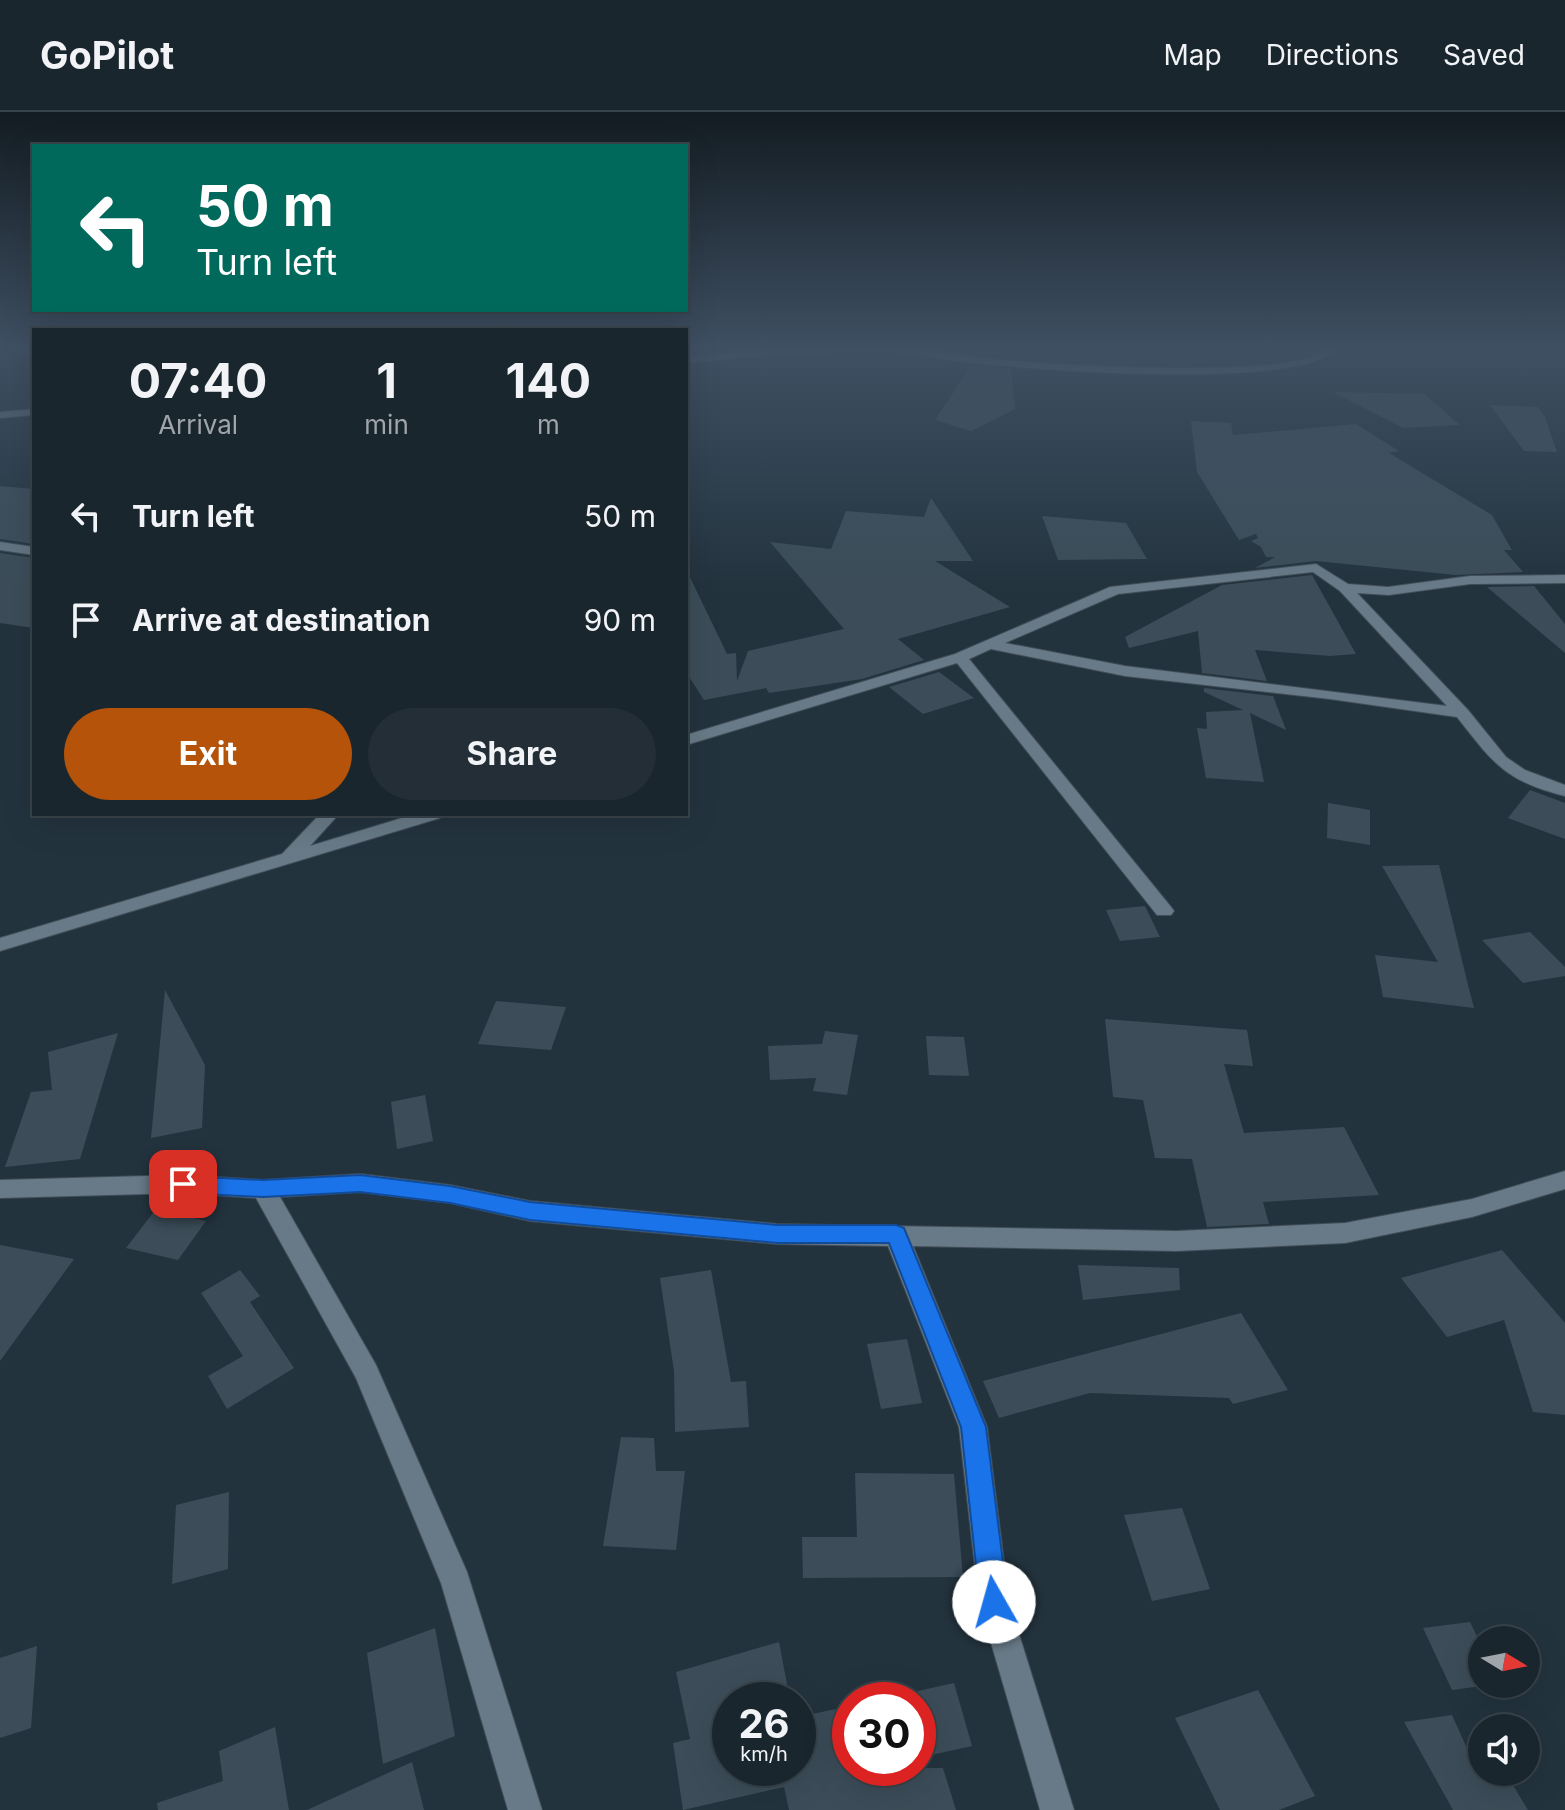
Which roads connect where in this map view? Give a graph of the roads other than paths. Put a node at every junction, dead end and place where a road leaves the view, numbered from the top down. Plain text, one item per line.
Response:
1 (0, 546) edge
2 (32, 551) edge
3 (1565, 579) edge
4 (1345, 588) junction
5 (992, 645) junction
6 (960, 657) junction
7 (1462, 713) junction
8 (688, 739) edge
9 (1565, 791) edge
10 (328, 816) edge
11 (427, 816) edge
12 (290, 856) junction
13 (1164, 911) dead end
14 (0, 945) edge
15 (1565, 1180) edge
16 (0, 1189) edge
17 (263, 1189) junction
18 (896, 1234) junction
19 (525, 1810) edge
20 (1057, 1810) edge

1 - 2 street
3 - 4 street
4 - 5 street
4 - 7 street
5 - 6 street
5 - 7 street
6 - 8 street
6 - 13 street
7 - 9 street
10 - 12 street
11 - 12 street
12 - 14 street
15 - 18 street
16 - 17 street
17 - 18 street
17 - 19 street
18 - 20 street

